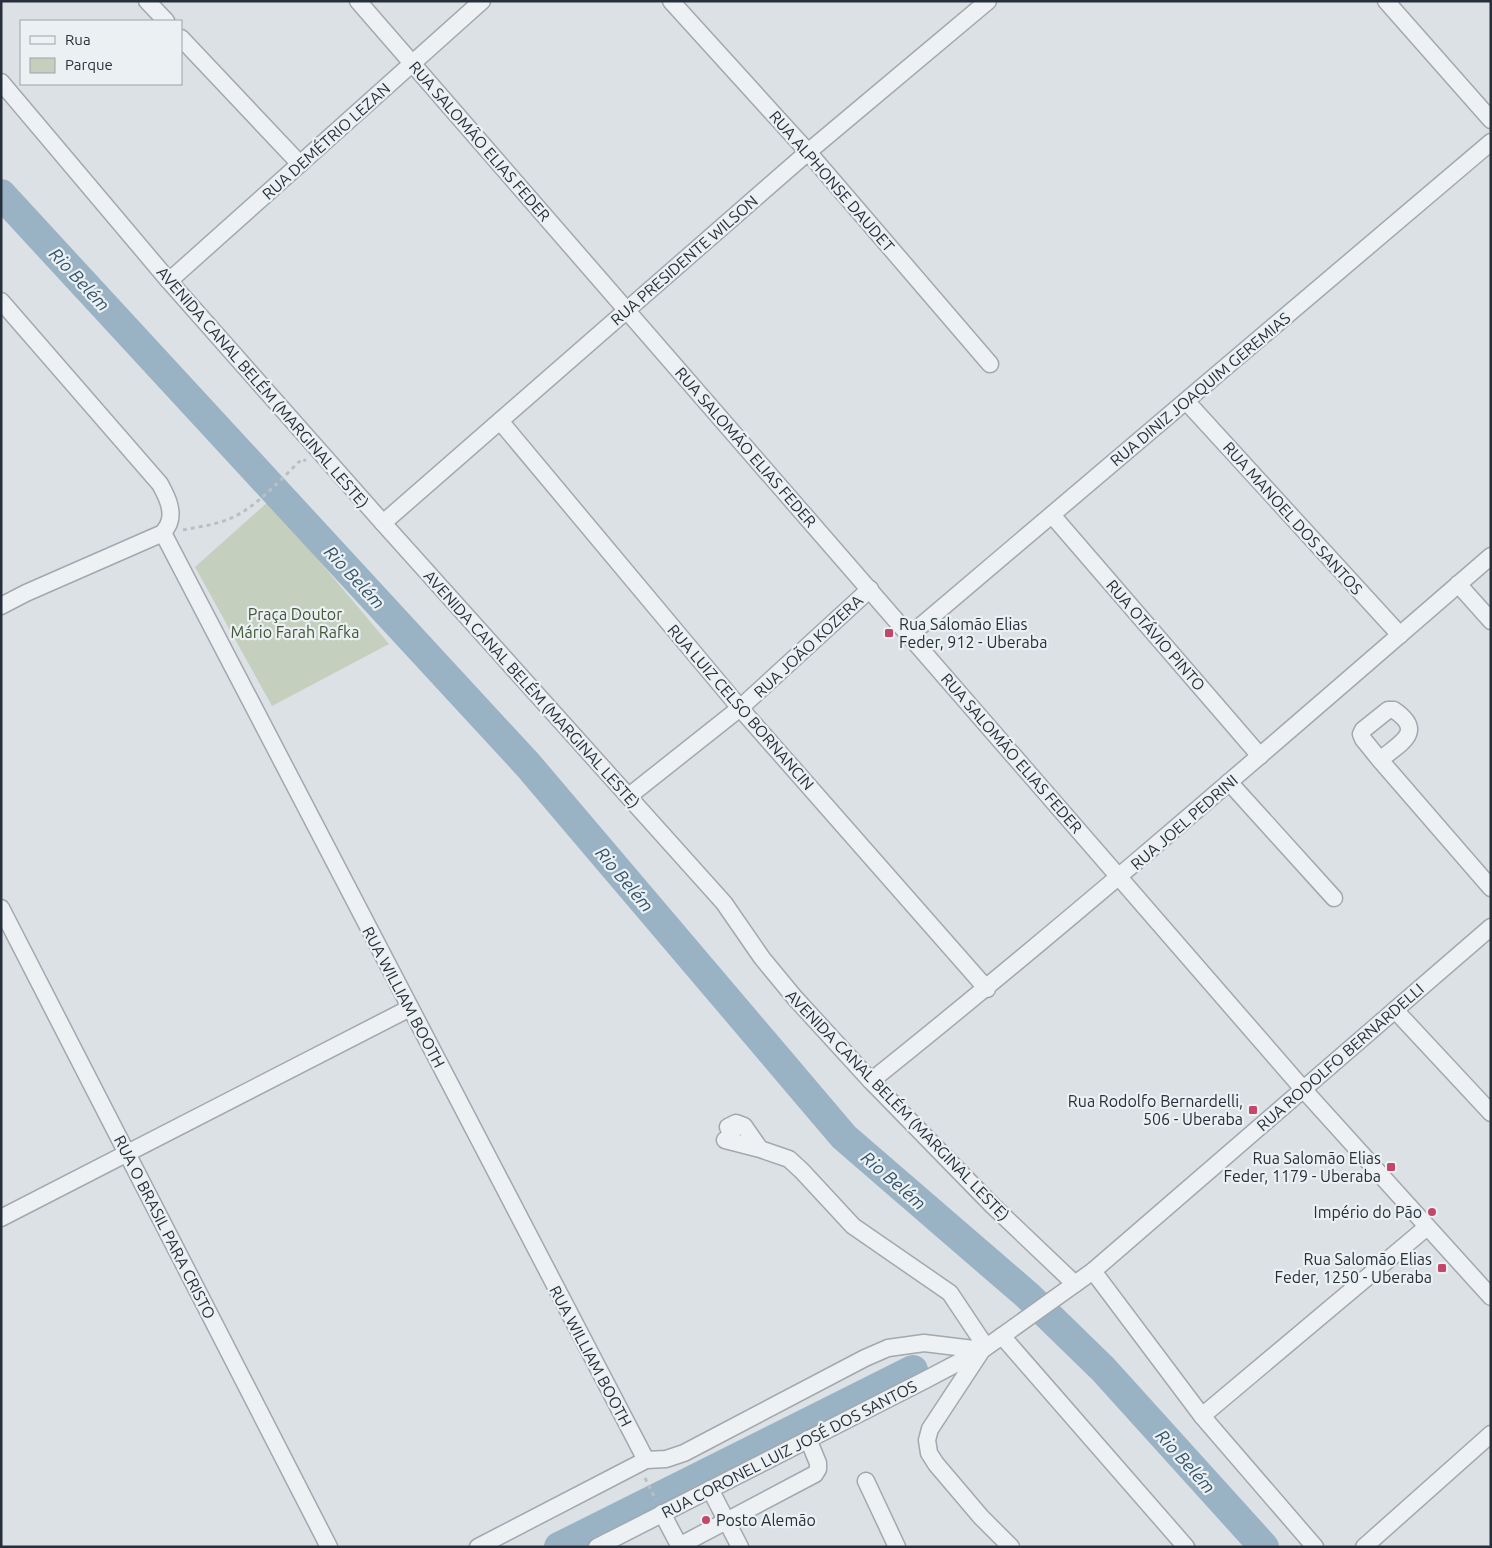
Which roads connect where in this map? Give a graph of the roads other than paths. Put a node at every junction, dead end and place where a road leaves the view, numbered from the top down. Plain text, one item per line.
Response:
1 (147, 1) edge
2 (358, 1) edge
3 (482, 1) edge
4 (671, 1) edge
5 (988, 1) edge
6 (1386, 1) edge
7 (165, 20) edge
8 (182, 39) edge
9 (413, 64) junction
10 (1, 82) edge
11 (1491, 120) edge
12 (1491, 142) edge
13 (808, 152) junction
14 (300, 164) junction
15 (169, 281) junction
16 (1, 301) edge
17 (627, 310) junction
18 (990, 364) dead end
19 (1186, 401) junction
20 (500, 421) junction
21 (1052, 515) junction
22 (383, 523) junction
23 (163, 533) junction
24 (1491, 556) edge
25 (1458, 584) junction
26 (870, 589) junction
27 (1, 606) edge
28 (1491, 620) edge
29 (910, 635) junction
30 (1400, 635) junction
31 (740, 708) junction
32 (1260, 756) junction
33 (1380, 760) dead end
34 (1229, 782) junction
35 (629, 796) junction
36 (1120, 877) junction
37 (1491, 888) edge
38 (1334, 898) dead end
39 (1, 908) edge
40 (1491, 927) edge
41 (987, 989) junction
42 (410, 1008) junction
43 (1395, 1010) junction
44 (872, 1082) junction
45 (1304, 1089) junction
46 (1491, 1113) edge
47 (760, 1149) dead end
48 (127, 1153) junction
49 (1, 1218) edge
50 (1427, 1227) junction
51 (1093, 1271) junction
52 (1075, 1284) junction
53 (1491, 1297) edge
54 (1019, 1324) joint
55 (1002, 1336) junction
56 (984, 1348) junction
57 (1202, 1416) junction
58 (1491, 1434) edge
59 (808, 1439) junction
60 (646, 1460) junction
61 (866, 1480) dead end
62 (710, 1489) junction
63 (661, 1511) junction
64 (726, 1522) junction
65 (329, 1547) edge
66 (478, 1547) edge
67 (597, 1547) edge
68 (680, 1547) edge
69 (740, 1547) edge
70 (897, 1547) edge
71 (1011, 1547) edge
72 (1186, 1547) edge
73 (1315, 1547) edge
74 (1364, 1547) edge

1 - 7 street
2 - 9 street, RUA SALOMÃO ELIAS FEDER
3 - 9 street, RUA DEMÉTRIO LEZAN
4 - 13 street, RUA ALPHONSE DAUDET
5 - 13 street, RUA PRESIDENTE WILSON
6 - 11 street
8 - 14 street
9 - 14 street, RUA DEMÉTRIO LEZAN
9 - 17 street, RUA SALOMÃO ELIAS FEDER
10 - 15 street, AVENIDA CANAL BELÉM (MARGINAL LESTE)
12 - 19 street, RUA DINIZ JOAQUIM GEREMIAS
13 - 17 street, RUA PRESIDENTE WILSON
13 - 18 street, RUA ALPHONSE DAUDET
14 - 15 street, RUA DEMÉTRIO LEZAN
15 - 22 street, AVENIDA CANAL BELÉM (MARGINAL LESTE)
16 - 23 street
17 - 20 street, RUA PRESIDENTE WILSON
17 - 26 street, RUA SALOMÃO ELIAS FEDER
19 - 21 street, RUA DINIZ JOAQUIM GEREMIAS
19 - 30 street, RUA MANOEL DOS SANTOS
20 - 22 street, RUA PRESIDENTE WILSON
20 - 31 street, RUA LUIZ CELSO BORNANCIN
21 - 29 street, RUA DINIZ JOAQUIM GEREMIAS
21 - 32 street, RUA OTÁVIO PINTO
22 - 35 street, AVENIDA CANAL BELÉM (MARGINAL LESTE)
23 - 27 street
23 - 42 street, RUA WILLIAM BOOTH
24 - 25 street, RUA JOEL PEDRINI
25 - 28 street
25 - 30 street, RUA JOEL PEDRINI
26 - 29 street, RUA SALOMÃO ELIAS FEDER
26 - 31 street, RUA JOÃO KOZERA
29 - 36 street, RUA SALOMÃO ELIAS FEDER
30 - 32 street, RUA JOEL PEDRINI
31 - 35 street, RUA JOÃO KOZERA
31 - 41 street, RUA LUIZ CELSO BORNANCIN
32 - 34 street, RUA JOEL PEDRINI
33 - 37 street
34 - 36 street, RUA JOEL PEDRINI
34 - 38 street
35 - 44 street, AVENIDA CANAL BELÉM (MARGINAL LESTE)
36 - 41 street, RUA JOEL PEDRINI
36 - 45 street, RUA SALOMÃO ELIAS FEDER
39 - 48 street, RUA O BRASIL PARA CRISTO
40 - 43 street, RUA RODOLFO BERNARDELLI
41 - 44 street, RUA JOEL PEDRINI
42 - 48 street
42 - 60 street, RUA WILLIAM BOOTH
43 - 45 street, RUA RODOLFO BERNARDELLI
43 - 46 street
44 - 52 street, AVENIDA CANAL BELÉM (MARGINAL LESTE)
45 - 50 street, RUA SALOMÃO ELIAS FEDER
45 - 51 street, RUA RODOLFO BERNARDELLI
47 - 56 street
48 - 49 street
48 - 65 street, RUA O BRASIL PARA CRISTO
50 - 53 street, RUA SALOMÃO ELIAS FEDER
50 - 57 street
51 - 52 street, RUA RODOLFO BERNARDELLI
51 - 57 street
52 - 54 street, RUA RODOLFO BERNARDELLI
54 - 55 street, RUA CORONEL LUIZ JOSÉ DOS SANTOS
55 - 56 street, RUA CORONEL LUIZ JOSÉ DOS SANTOS
55 - 72 street
56 - 59 street, RUA CORONEL LUIZ JOSÉ DOS SANTOS
56 - 60 street
56 - 71 street
57 - 73 street
58 - 74 street
59 - 62 street, RUA CORONEL LUIZ JOSÉ DOS SANTOS
59 - 64 street
60 - 66 street
61 - 70 street
62 - 63 street, RUA CORONEL LUIZ JOSÉ DOS SANTOS
62 - 64 street
63 - 67 street, RUA CORONEL LUIZ JOSÉ DOS SANTOS
63 - 68 street
64 - 68 street
64 - 69 street

